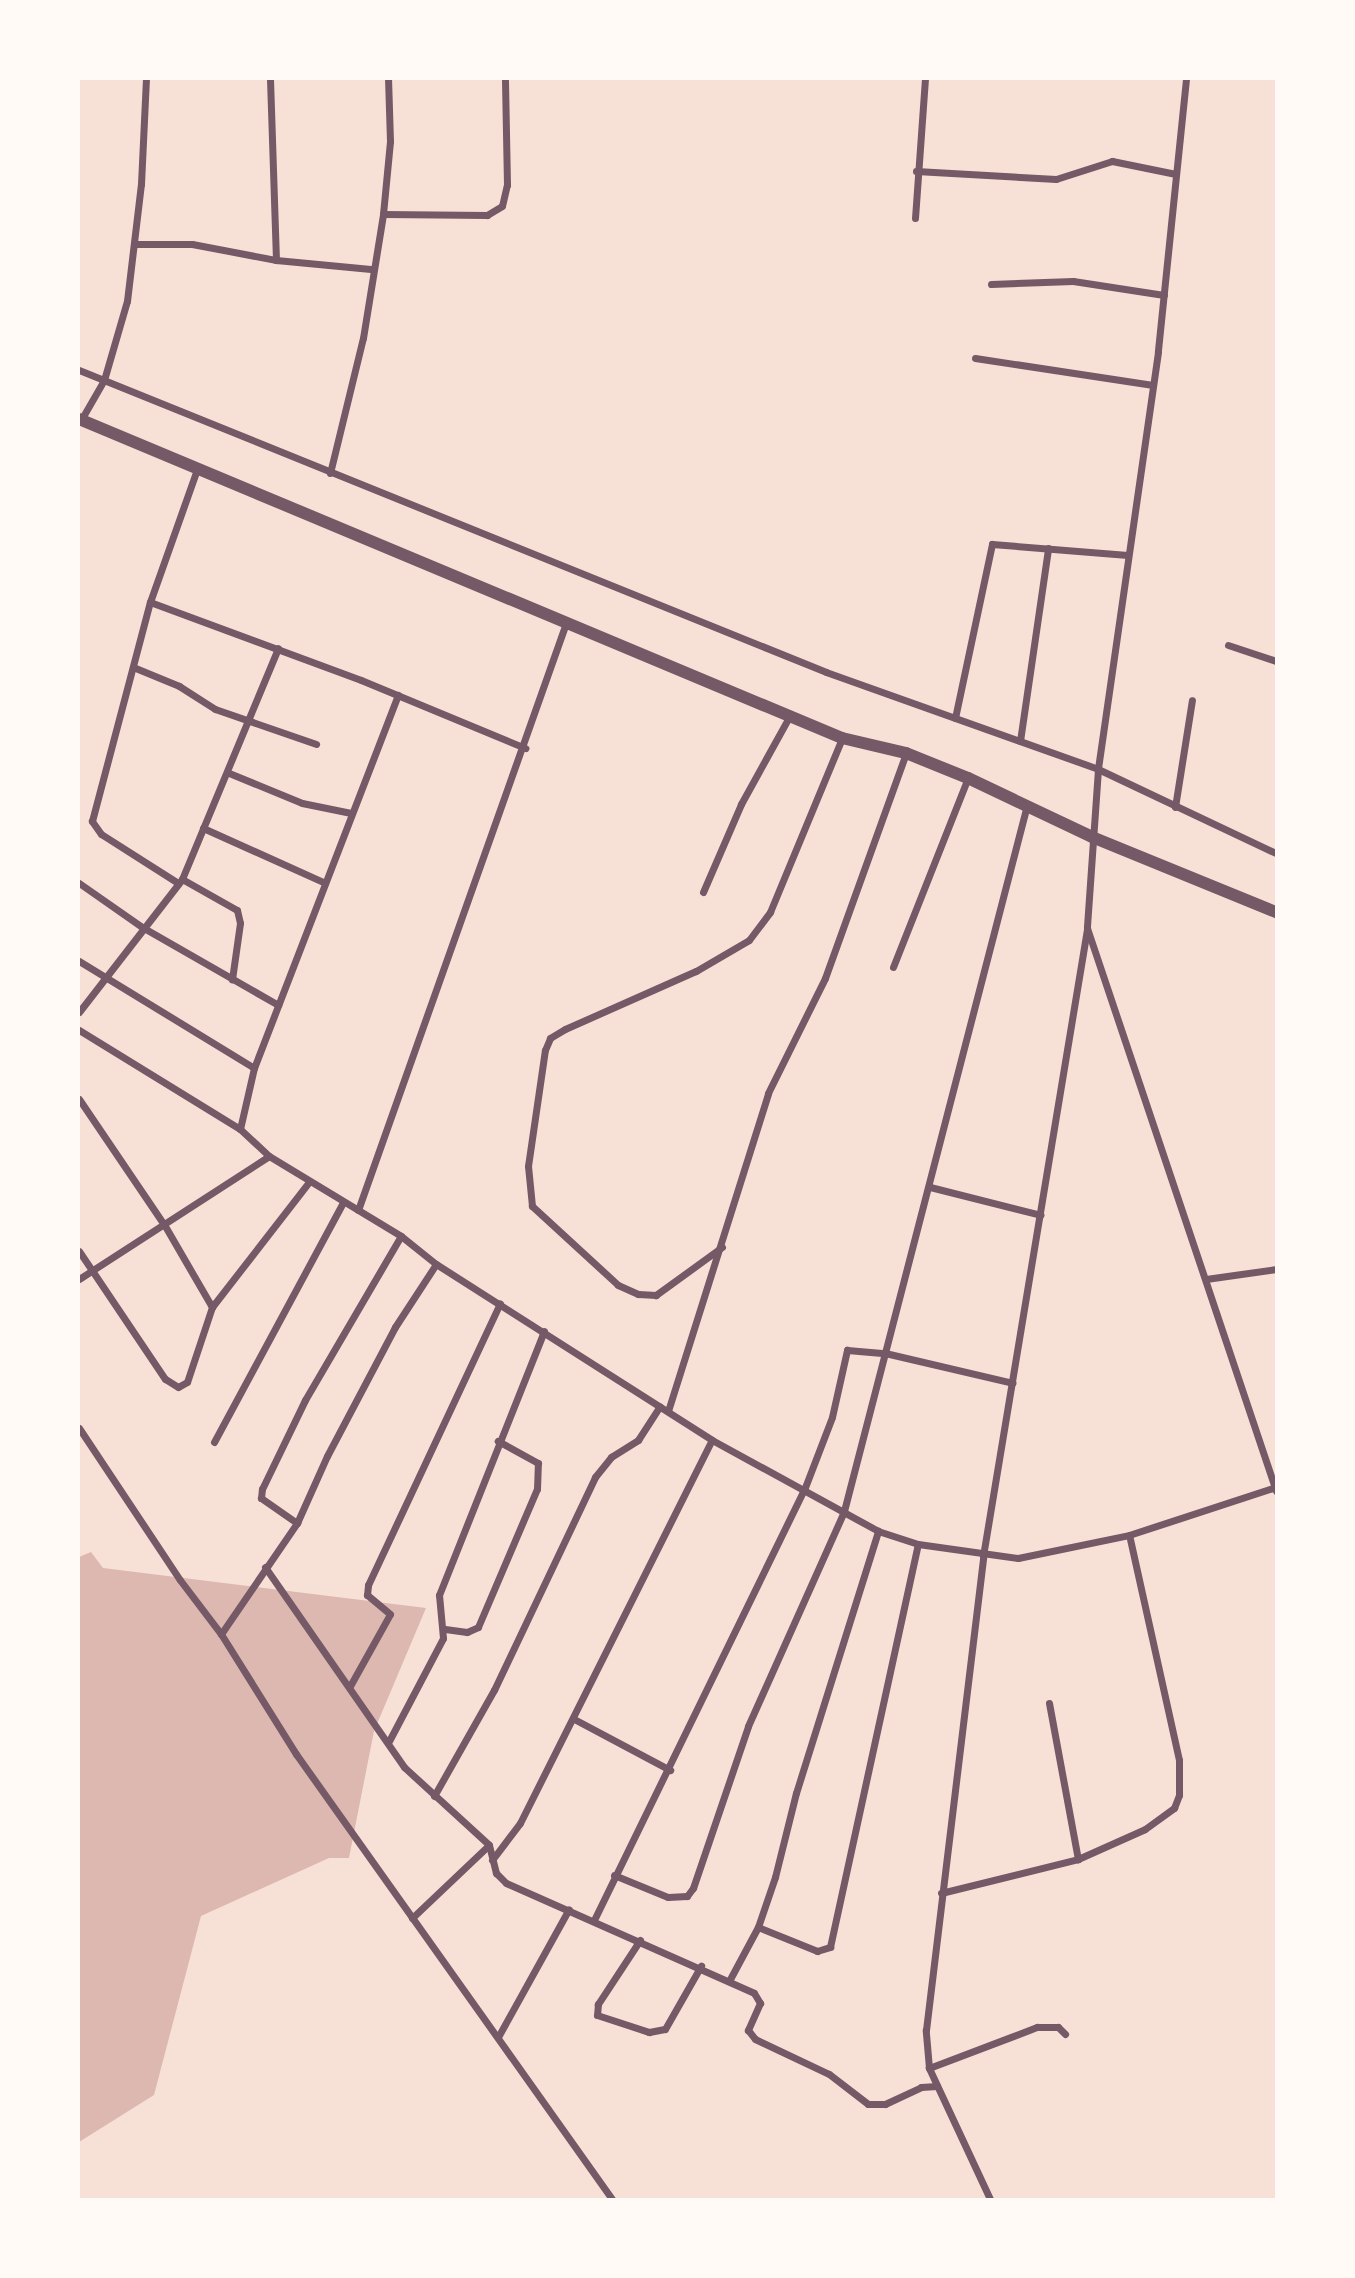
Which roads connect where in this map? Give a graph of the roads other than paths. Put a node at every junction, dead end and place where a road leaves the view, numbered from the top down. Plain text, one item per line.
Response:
1 (146, 79) edge
2 (270, 79) edge
3 (388, 79) edge
4 (505, 79) edge
5 (925, 79) edge
6 (1186, 79) edge
7 (916, 171) junction
8 (1176, 174) junction
9 (383, 214) junction
10 (915, 218) dead end
11 (135, 244) junction
12 (276, 260) junction
13 (371, 269) junction
14 (991, 284) dead end
15 (1164, 295) junction
16 (975, 358) dead end
17 (79, 370) edge
18 (104, 380) junction
19 (1153, 385) junction
20 (80, 419) edge
21 (197, 469) junction
22 (330, 472) junction
23 (1048, 548) junction
24 (1128, 555) junction
25 (150, 602) junction
26 (566, 623) junction
27 (1228, 645) dead end
28 (278, 648) junction
29 (1276, 661) edge
30 (133, 667) junction
31 (398, 695) junction
32 (1192, 700) dead end
33 (789, 717) junction
34 (955, 718) junction
35 (251, 720) junction
36 (842, 738) junction
37 (1020, 741) junction
38 (316, 744) dead end
39 (525, 748) junction
40 (906, 753) junction
41 (1098, 769) junction
42 (229, 773) junction
43 (968, 778) junction
44 (1027, 805) junction
45 (1175, 807) junction
46 (351, 813) junction
47 (203, 828) junction
48 (1091, 837) junction
49 (1276, 853) edge
50 (180, 881) junction
51 (323, 882) junction
52 (79, 883) edge
53 (703, 891) dead end
54 (1276, 912) edge
55 (142, 927) junction
56 (1087, 928) junction
57 (79, 961) edge
58 (893, 967) dead end
59 (104, 977) junction
60 (232, 979) junction
61 (278, 1005) junction
62 (79, 1012) edge
63 (79, 1030) edge
64 (254, 1068) junction
65 (79, 1099) edge
66 (240, 1129) junction
67 (269, 1156) junction
68 (309, 1182) junction
69 (930, 1187) junction
70 (343, 1202) junction
71 (358, 1210) junction
72 (1041, 1215) junction
73 (165, 1226) junction
74 (401, 1236) junction
75 (722, 1247) junction
76 (79, 1251) edge
77 (436, 1264) junction
78 (1276, 1269) edge
79 (92, 1270) junction
80 (79, 1279) edge
81 (1206, 1279) junction
82 (500, 1303) junction
83 (212, 1307) junction
84 (544, 1331) junction
85 (885, 1353) junction
86 (1013, 1383) junction
87 (660, 1406) junction
88 (668, 1411) junction
89 (79, 1428) edge
90 (712, 1440) junction
91 (498, 1441) junction
92 (214, 1442) dead end
93 (1276, 1488) edge
94 (804, 1490) junction
95 (844, 1511) junction
96 (297, 1523) junction
97 (878, 1531) junction
98 (1129, 1535) junction
99 (918, 1544) junction
100 (983, 1556) junction
101 (265, 1567) junction
102 (446, 1629) junction
103 (221, 1634) junction
104 (350, 1686) junction
105 (1049, 1703) dead end
106 (574, 1719) junction
107 (389, 1741) junction
108 (670, 1770) junction
109 (435, 1796) junction
110 (489, 1845) junction
111 (1079, 1859) junction
112 (492, 1860) junction
113 (614, 1875) junction
114 (941, 1893) junction
115 (569, 1909) junction
116 (412, 1918) junction
117 (594, 1920) junction
118 (758, 1927) junction
119 (640, 1940) junction
120 (701, 1966) junction
121 (730, 1981) junction
122 (1065, 2034) dead end
123 (498, 2038) junction
124 (929, 2068) junction
125 (937, 2086) junction
126 (612, 2199) edge
127 (990, 2199) edge

1 - 11 street
2 - 12 street
3 - 9 street
4 - 9 street
5 - 7 street
6 - 8 street
7 - 8 street
7 - 10 street
8 - 15 street
9 - 13 street
11 - 12 street
11 - 18 street
12 - 13 street
13 - 22 street
14 - 15 street
15 - 19 street
16 - 19 street
17 - 18 street
18 - 20 street
18 - 22 street
19 - 24 street
20 - 21 street
21 - 25 street
21 - 26 street
22 - 34 street
23 - 24 street
23 - 34 street
23 - 37 street
24 - 41 street
25 - 28 street
25 - 30 street
26 - 33 street
26 - 39 street
27 - 29 street
28 - 31 street
28 - 35 street
30 - 35 street
30 - 50 street
31 - 39 street
31 - 46 street
32 - 45 street
33 - 36 street
33 - 53 street
34 - 37 street
35 - 38 street
35 - 42 street
36 - 40 street
36 - 75 street
37 - 41 street
39 - 71 street
40 - 43 street
40 - 75 street
41 - 45 street
41 - 48 street
42 - 46 street
42 - 47 street
43 - 44 street
43 - 58 street
44 - 48 street
44 - 69 street
45 - 49 street
46 - 51 street
47 - 50 street
47 - 51 street
48 - 54 street
48 - 56 street
50 - 55 street
50 - 60 street
51 - 61 street
52 - 55 street
55 - 59 street
55 - 60 street
56 - 72 street
56 - 81 street
57 - 59 street
59 - 62 street
59 - 64 street
60 - 61 street
61 - 64 street
63 - 66 street
64 - 66 street
65 - 73 street
66 - 67 street
67 - 68 street
67 - 73 street
68 - 70 street
68 - 83 street
69 - 72 street
69 - 85 street
70 - 71 street
70 - 92 street
71 - 74 street
72 - 86 street
73 - 79 street
73 - 83 street
74 - 77 street
74 - 96 street
75 - 88 street
76 - 79 street
77 - 82 street
77 - 96 street
78 - 81 street
79 - 80 street
79 - 83 street
81 - 93 street
82 - 84 street
82 - 104 street
84 - 87 street
84 - 91 street
85 - 86 street
85 - 94 street
85 - 95 street
86 - 100 street
87 - 88 street
87 - 109 street
88 - 90 street
89 - 103 street
90 - 94 street
90 - 106 street
91 - 102 street
91 - 102 street
93 - 98 street
94 - 95 street
94 - 108 street
95 - 97 street
95 - 113 street
96 - 101 street
97 - 99 street
97 - 118 street
98 - 100 street
98 - 111 street
99 - 100 street
99 - 118 street
100 - 114 street
101 - 103 street
101 - 104 street
102 - 107 street
103 - 116 street
104 - 107 street
105 - 111 street
106 - 108 street
106 - 112 street
107 - 109 street
108 - 113 street
109 - 110 street
110 - 112 street
110 - 116 street
111 - 114 street
112 - 115 street
113 - 117 street
114 - 124 street
115 - 117 street
115 - 123 street
116 - 123 street
117 - 119 street
118 - 121 street
119 - 120 street
119 - 120 street
120 - 121 street
121 - 125 street
122 - 124 street
123 - 126 street
124 - 125 street
125 - 127 street

